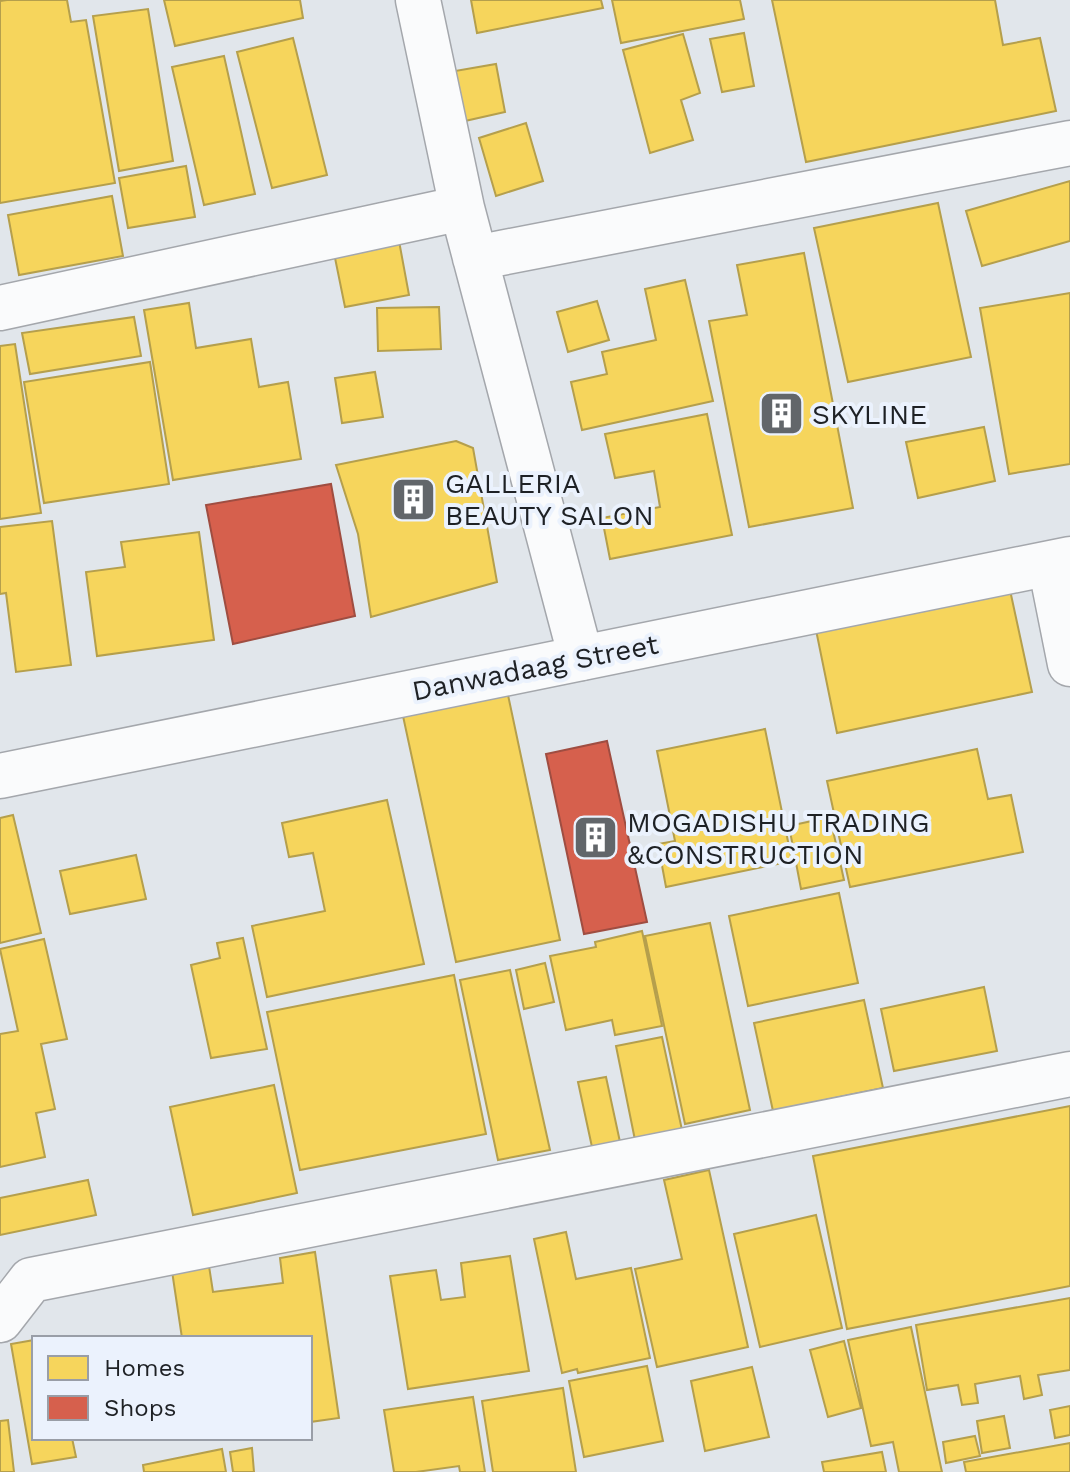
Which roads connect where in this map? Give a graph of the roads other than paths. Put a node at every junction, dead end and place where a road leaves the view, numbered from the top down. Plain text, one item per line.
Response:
1 (418, 0) edge
2 (1070, 143) edge
3 (462, 208) junction
4 (475, 258) junction
5 (0, 308) edge
6 (1060, 562) edge
7 (581, 658) junction
8 (1070, 664) edge
9 (0, 776) edge
10 (1070, 1074) edge
11 (0, 1320) edge

1 - 3 street
2 - 4 street
3 - 4 street
3 - 5 street
4 - 7 street
6 - 7 street, Danwadaag Street
6 - 8 street
7 - 9 street, Danwadaag Street
10 - 11 street

